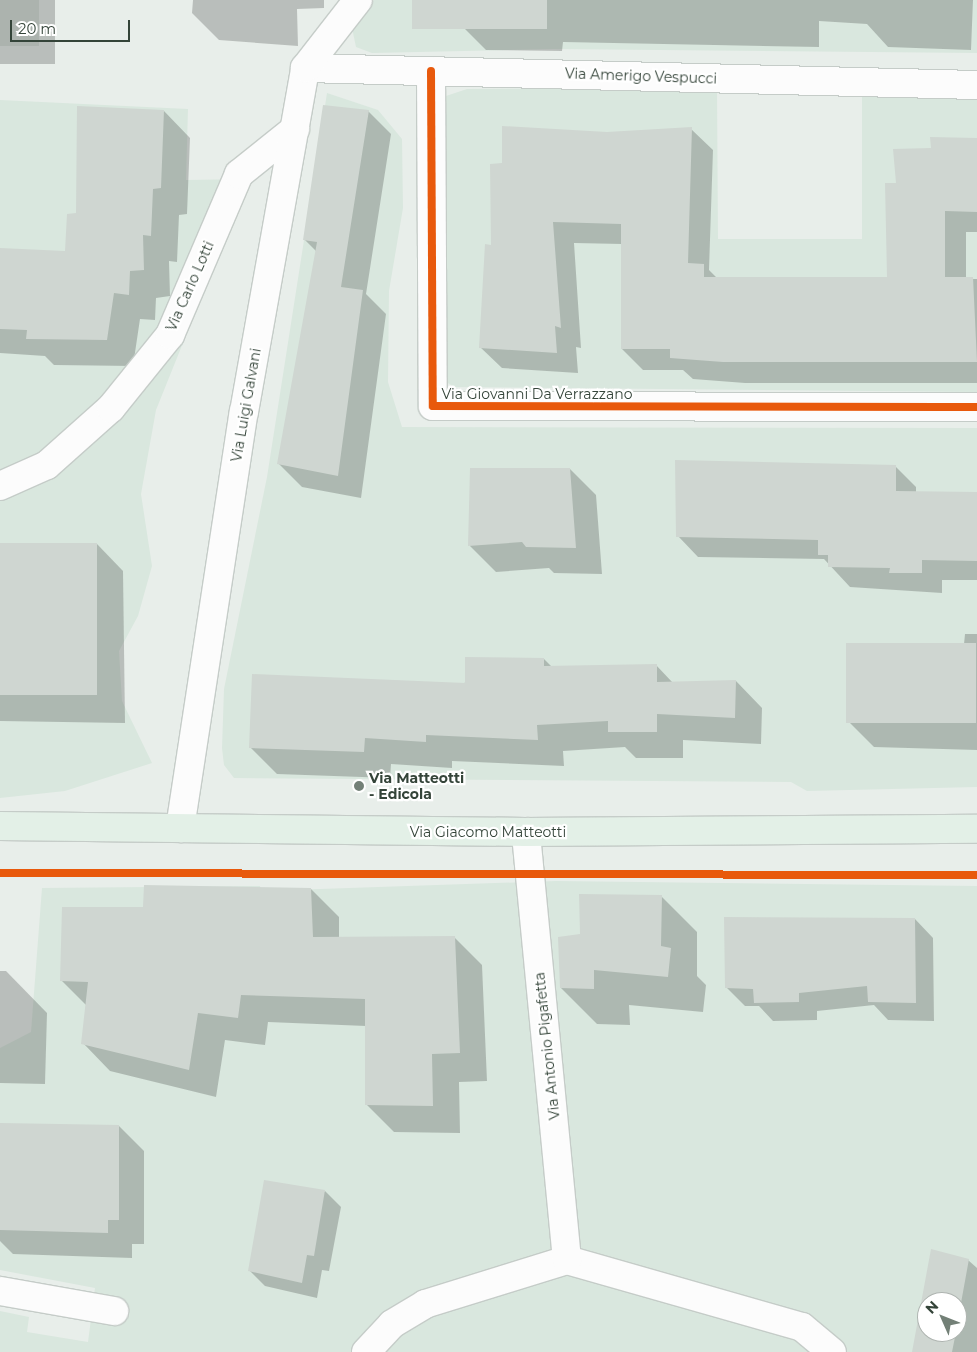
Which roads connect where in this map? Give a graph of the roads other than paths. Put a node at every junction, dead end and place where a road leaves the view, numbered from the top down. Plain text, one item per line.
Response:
1 (358, 0) edge
2 (305, 68) junction
3 (431, 71) junction
4 (977, 85) edge
5 (295, 129) junction
6 (977, 408) edge
7 (0, 486) edge
8 (0, 826) edge
9 (180, 828) junction
10 (977, 829) edge
11 (526, 832) junction
12 (567, 1260) junction
13 (0, 1291) edge
14 (114, 1311) dead end
15 (366, 1352) edge
16 (832, 1352) edge

1 - 2 street, Via Luigi Galvani
2 - 3 street, Via Amerigo Vespucci
2 - 5 street, Via Luigi Galvani
3 - 4 street, Via Amerigo Vespucci
3 - 6 street, Via Giovanni Da Verrazzano
5 - 7 street, Via Carlo Lotti
5 - 9 street, Via Luigi Galvani
8 - 9 main road, Via Giacomo Matteotti
9 - 11 main road, Via Giacomo Matteotti
10 - 11 main road, Via Giacomo Matteotti
11 - 12 street, Via Antonio Pigafetta
12 - 15 street
12 - 16 street
13 - 14 street

